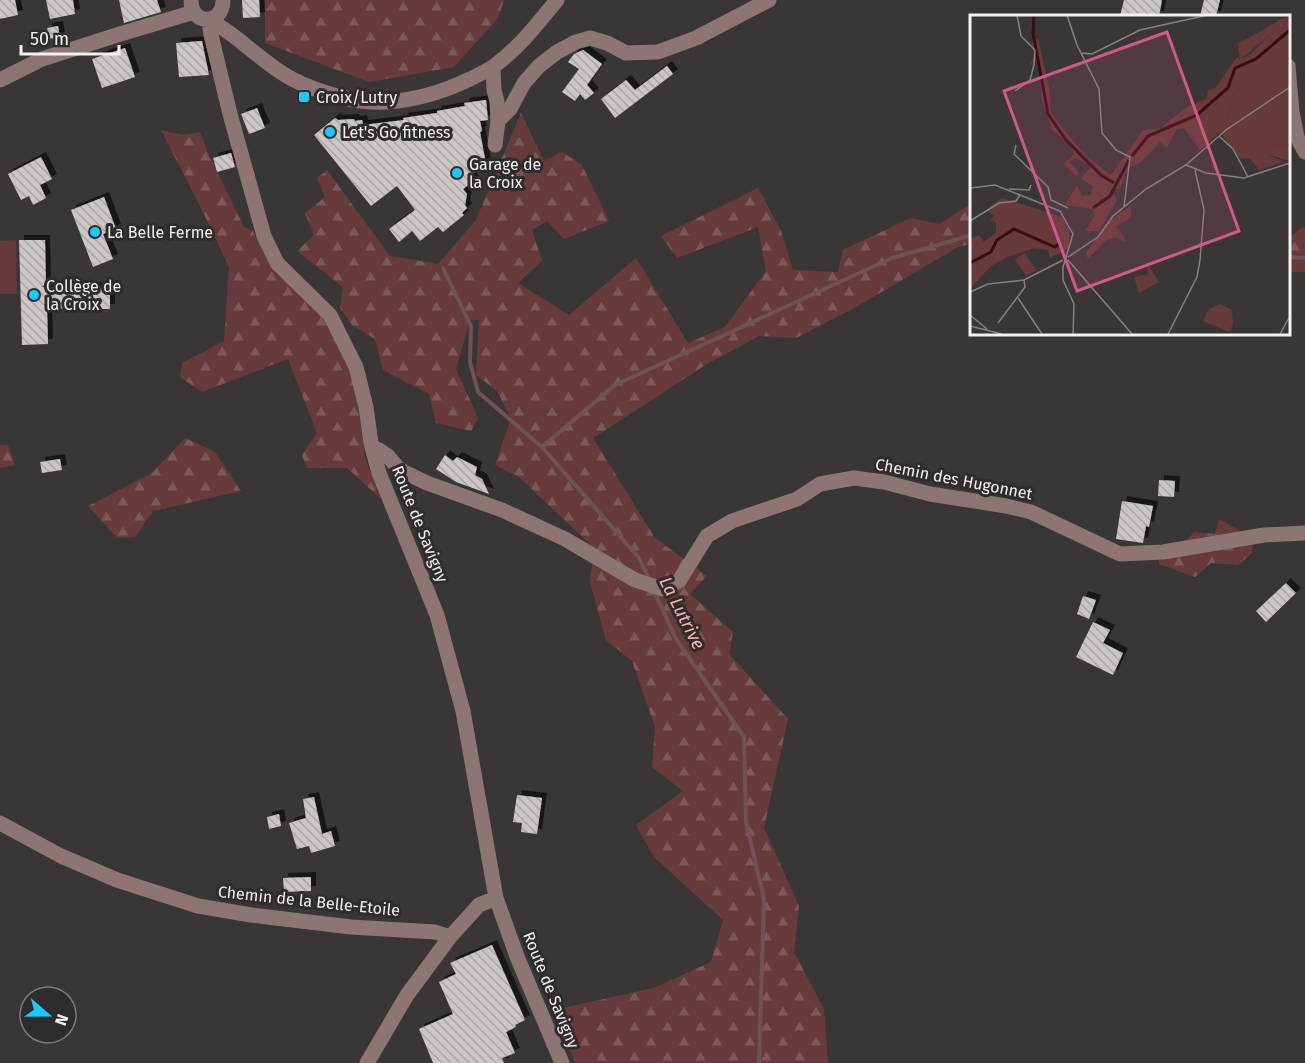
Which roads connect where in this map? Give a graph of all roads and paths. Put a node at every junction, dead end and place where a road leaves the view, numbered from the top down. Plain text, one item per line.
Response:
1 (557, 0) edge
2 (769, 0) edge
3 (191, 4) edge
4 (223, 5) edge
5 (209, 19) junction
6 (244, 44) junction
7 (493, 67) junction
8 (0, 80) edge
9 (1290, 89) edge
10 (498, 121) junction
11 (495, 145) dead end
12 (1305, 152) edge
13 (372, 447) junction
14 (1305, 533) edge
15 (0, 823) edge
16 (496, 898) junction
17 (450, 937) junction
18 (367, 1063) edge
19 (562, 1063) edge

1 - 7 street
2 - 10 street
3 - 5 street
3 - 8 street
4 - 5 street
4 - 6 street
5 - 6 street
5 - 13 street, Route de Savigny
6 - 7 street
7 - 10 street
9 - 12 street
10 - 11 street
13 - 14 street, Chemin des Hugonnet
13 - 16 street, Route de Savigny
15 - 17 street, Chemin de la Belle-Etoile
16 - 17 street
16 - 19 street, Route de Savigny
17 - 18 street

